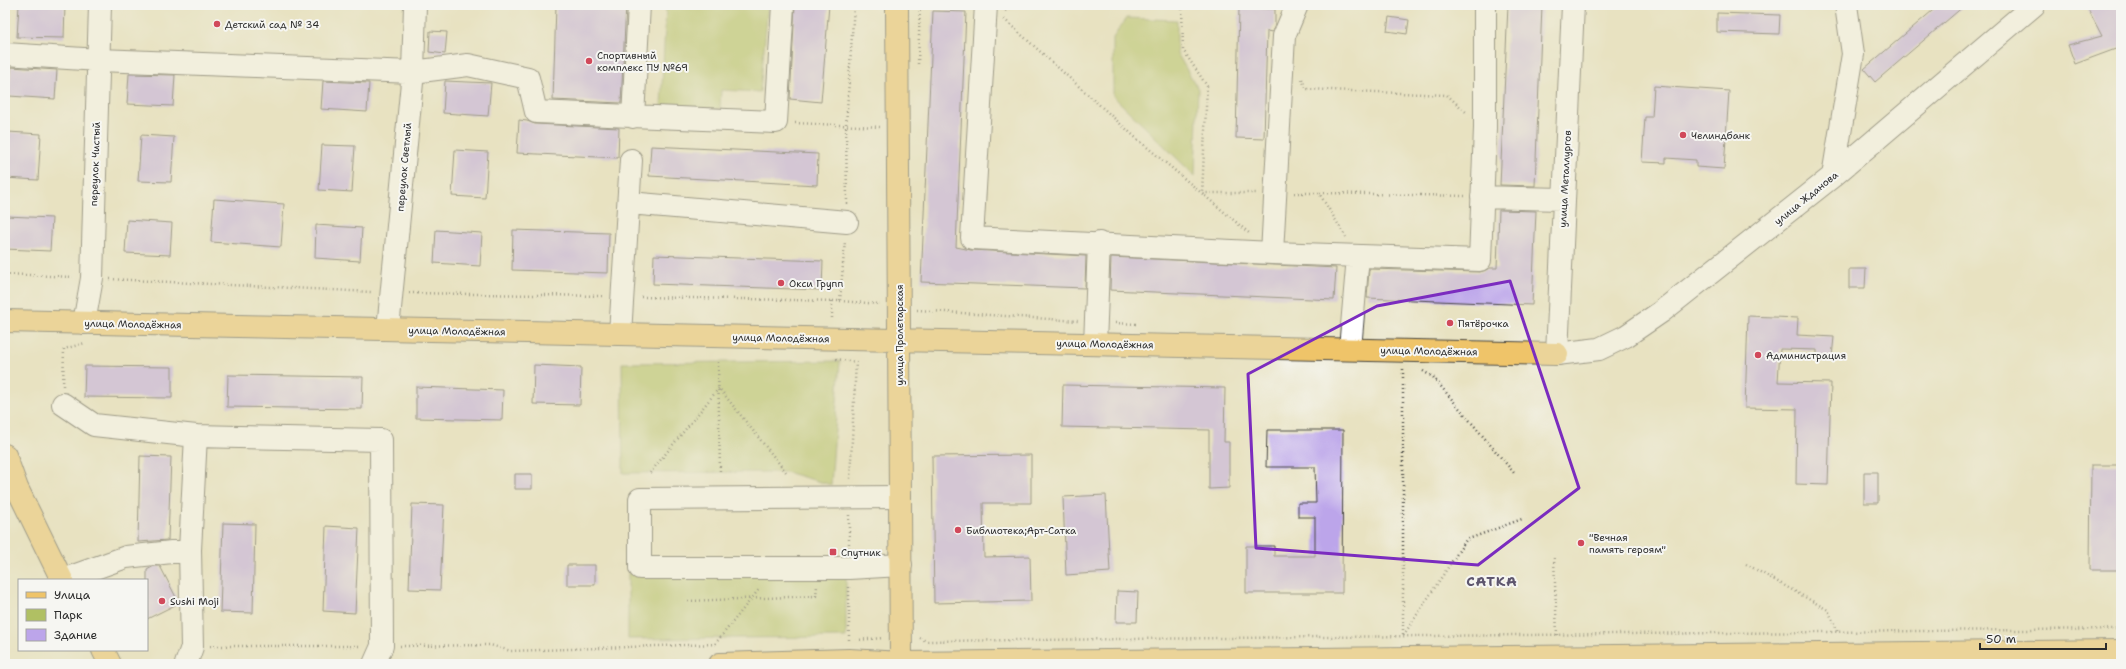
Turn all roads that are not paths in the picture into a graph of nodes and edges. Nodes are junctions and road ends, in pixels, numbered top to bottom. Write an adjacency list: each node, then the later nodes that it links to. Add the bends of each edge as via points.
1 (100, 5): 13 (street, переулок Чистый)
2 (415, 5): 14 (street, переулок Светлый)
3 (639, 5): 15 (street)
4 (783, 5): 15 (street, via 776,122)
5 (897, 5): 29 (main road, улица Пролетарская)
6 (1297, 5): 23 (street, via 1284,36)
7 (1485, 5): 18 (street)
8 (1573, 5): 19 (street, улица Металлургов)
9 (1847, 5): 17 (street, via 1853,54)
10 (2034, 5): 17 (street, улица Жданова)
11 (993, 10): 22 (street, via 972,238)
12 (5, 54): 13 (street)
13 (99, 60): 14 (street); 27 (street, переулок Чистый, via 92,278)
14 (413, 72): 15 (street, via 468,65 528,78 536,112); 26 (street, переулок Светлый)
15 (633, 117)
16 (631, 160): 20 (street)
17 (1833, 176): 32 (street, улица Жданова, via 1718,269 1626,336 1599,349)
18 (1482, 197): 19 (street); 24 (street, via 1480,260)
19 (1564, 199): 32 (street, улица Металлургов)
20 (628, 203): 21 (street); 28 (street)
21 (847, 222)
22 (1099, 243): 23 (street); 30 (street)
23 (1272, 253): 24 (street)
24 (1358, 256): 31 (street)
25 (5, 321): 27 (main road, улица Молодёжная)
26 (388, 329): 27 (main road, улица Молодёжная); 28 (main road, улица Молодёжная)
27 (86, 333)
28 (620, 334): 29 (main road, улица Молодёжная)
29 (899, 340): 30 (main road, улица Молодёжная); 36 (main road, улица Пролетарская)
30 (1095, 344): 31 (main road, улица Молодёжная)
31 (1350, 350): 32 (main road, улица Молодёжная)
32 (1557, 354)
33 (63, 404): 34 (street, via 94,426)
34 (196, 436): 37 (street); 45 (street, via 381,440)
35 (5, 455): 39 (main road)
36 (900, 496): 38 (main road, улица Пролетарская); 38 (street, via 640,499 640,568)
37 (190, 550): 40 (street, via 126,557); 44 (street)
38 (900, 566): 49 (main road, улица Пролетарская)
39 (62, 579)
40 (65, 579)
41 (104, 651): 50 (main road)
42 (720, 651): 49 (main road)
43 (2121, 651): 46 (main road)
44 (189, 655)
45 (378, 655)
46 (1863, 659): 47 (main road)
47 (1558, 660): 48 (main road)
48 (1406, 661): 49 (main road)
49 (901, 663)
50 (110, 664)

